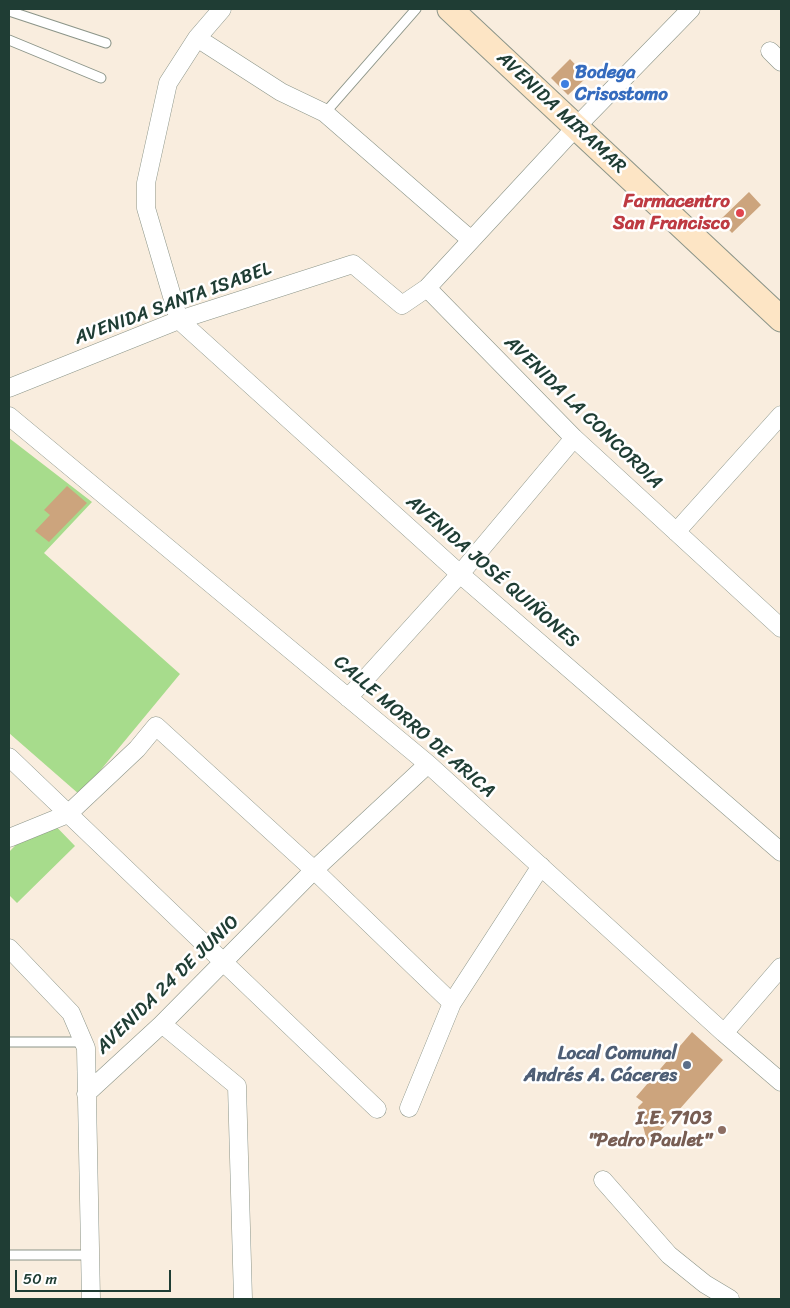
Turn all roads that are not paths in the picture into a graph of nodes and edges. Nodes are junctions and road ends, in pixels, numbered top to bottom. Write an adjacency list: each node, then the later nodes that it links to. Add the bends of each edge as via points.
1 (222, 9): 6 (street)
2 (416, 9): 10 (lane)
3 (450, 9): 11 (street, AVENIDA MIRAMAR)
4 (691, 9): 11 (street)
5 (9, 12): 8 (lane)
6 (197, 38): 10 (street, via 281,92); 15 (street, via 168,83 146,183 146,208)
7 (9, 40): 9 (lane)
8 (106, 44)
9 (100, 78)
10 (325, 113): 12 (street)
11 (576, 127): 12 (street); 14 (street, AVENIDA MIRAMAR)
12 (472, 240): 13 (street)
13 (427, 288): 15 (street, AVENIDA SANTA ISABEL, via 402,305 353,264); 19 (street, AVENIDA LA CONCORDIA)
14 (781, 319)
15 (178, 320): 16 (street, AVENIDA SANTA ISABEL); 21 (street, AVENIDA JOSÉ QUIÑONES)
16 (9, 388)
17 (781, 415): 20 (street)
18 (9, 416): 23 (street, CALLE MORRO DE ARICA)
19 (574, 438): 20 (street, AVENIDA LA CONCORDIA); 21 (street)
20 (676, 532): 22 (street, AVENIDA LA CONCORDIA)
21 (460, 574): 23 (street); 28 (street, AVENIDA JOSÉ QUIÑONES)
22 (781, 628)
23 (348, 698): 25 (street, CALLE MORRO DE ARICA)
24 (9, 757): 26 (street)
25 (428, 764): 29 (street, CALLE MORRO DE ARICA); 30 (street, AVENIDA 24 DE JUNIO)
26 (68, 814): 27 (street); 30 (street, via 137,749 156,726); 32 (street)
27 (9, 838)
28 (781, 852)
29 (540, 866): 34 (street); 36 (street, CALLE MORRO DE ARICA)
30 (314, 870): 32 (street, AVENIDA 24 DE JUNIO); 34 (street)
31 (9, 948): 38 (street, via 72,1013)
32 (223, 962): 35 (street, AVENIDA 24 DE JUNIO); 42 (street)
33 (781, 967): 36 (street)
34 (452, 1003): 41 (street)
35 (162, 1024): 40 (street, AVENIDA 24 DE JUNIO); 47 (street, via 237,1086)
36 (724, 1033): 39 (street, CALLE MORRO DE ARICA)
37 (9, 1042): 38 (lane)
38 (83, 1042): 40 (street, via 86,1048)
39 (781, 1082)
40 (86, 1094): 45 (street)
41 (410, 1108)
42 (377, 1109)
43 (603, 1180): 48 (street, via 669,1255)
44 (9, 1255): 45 (lane)
45 (90, 1255): 46 (street)
46 (91, 1299)
47 (243, 1299)
48 (730, 1299)

